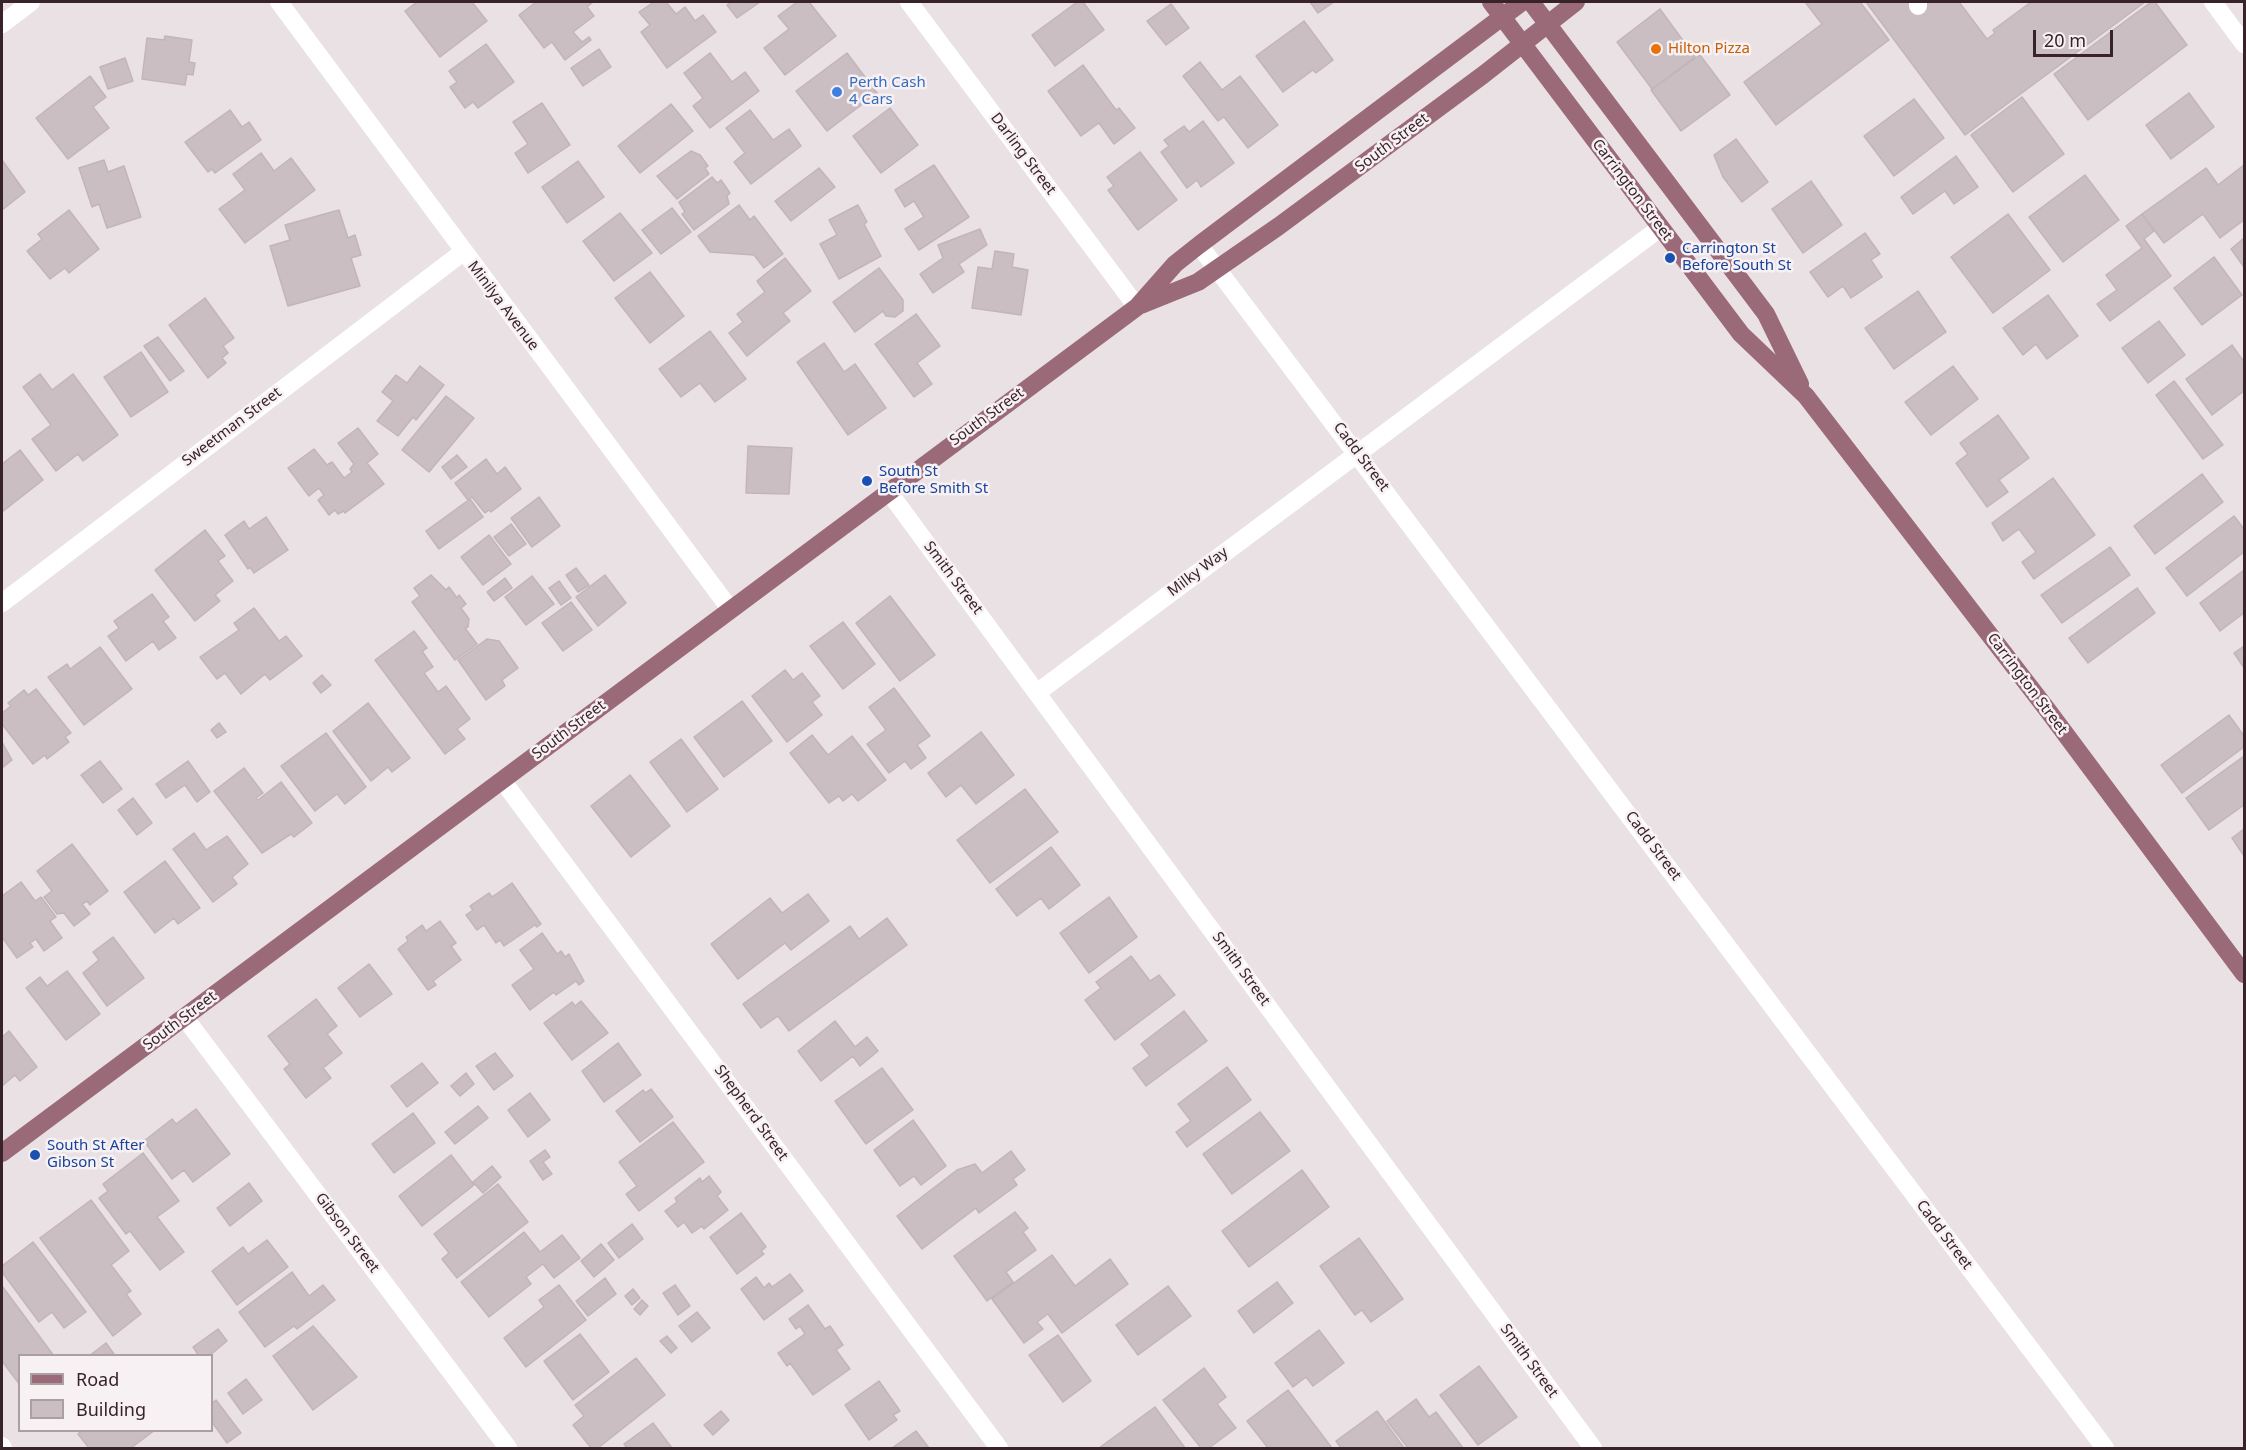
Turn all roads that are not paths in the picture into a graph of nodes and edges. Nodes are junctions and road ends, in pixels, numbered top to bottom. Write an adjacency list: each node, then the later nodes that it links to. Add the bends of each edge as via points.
1 (31, 2): 11 (street)
2 (279, 2): 16 (street, Minilya Avenue)
3 (909, 2): 18 (street, Darling Street)
4 (1491, 2): 9 (main road, Carrington Street)
5 (1522, 2): 9 (main road, South Street)
6 (1531, 2): 10 (main road, Carrington Street)
7 (1576, 2): 10 (main road, South Street)
8 (2213, 2): 13 (street)
9 (1502, 16): 12 (main road, Carrington Street); 15 (main road, South Street)
10 (1549, 23): 12 (main road, South Street); 19 (main road, Carrington Street, via 1766,314)
11 (2, 24)
12 (1523, 43): 14 (main road, Carrington Street); 17 (main road, South Street, via 1377,155)
13 (2244, 44)
14 (1660, 228): 19 (main road, Carrington Street, via 1741,334); 20 (street, Milky Way)
15 (1199, 245): 17 (street, Cadd Street); 18 (main road, South Street, via 1175,264)
16 (463, 252): 22 (street, Sweetman Street); 23 (street, Minilya Avenue)
17 (1218, 268): 18 (main road, South Street, via 1198,282); 20 (street, Cadd Street)
18 (1137, 307): 21 (main road, South Street)
19 (1806, 396): 26 (main road, Carrington Street)
20 (1358, 452): 24 (street, Milky Way); 32 (street, Cadd Street)
21 (888, 491): 23 (main road, South Street); 24 (street, Smith Street)
22 (2, 603)
23 (730, 609): 25 (main road, South Street)
24 (1038, 692): 29 (street, Smith Street)
25 (502, 780): 27 (main road, South Street); 31 (street, Shepherd Street)
26 (2244, 974)
27 (185, 1018): 28 (main road, South Street); 30 (street, Gibson Street)
28 (2, 1153)
29 (1584, 1445)
30 (508, 1449)
31 (999, 1449)
32 (2105, 1449)

